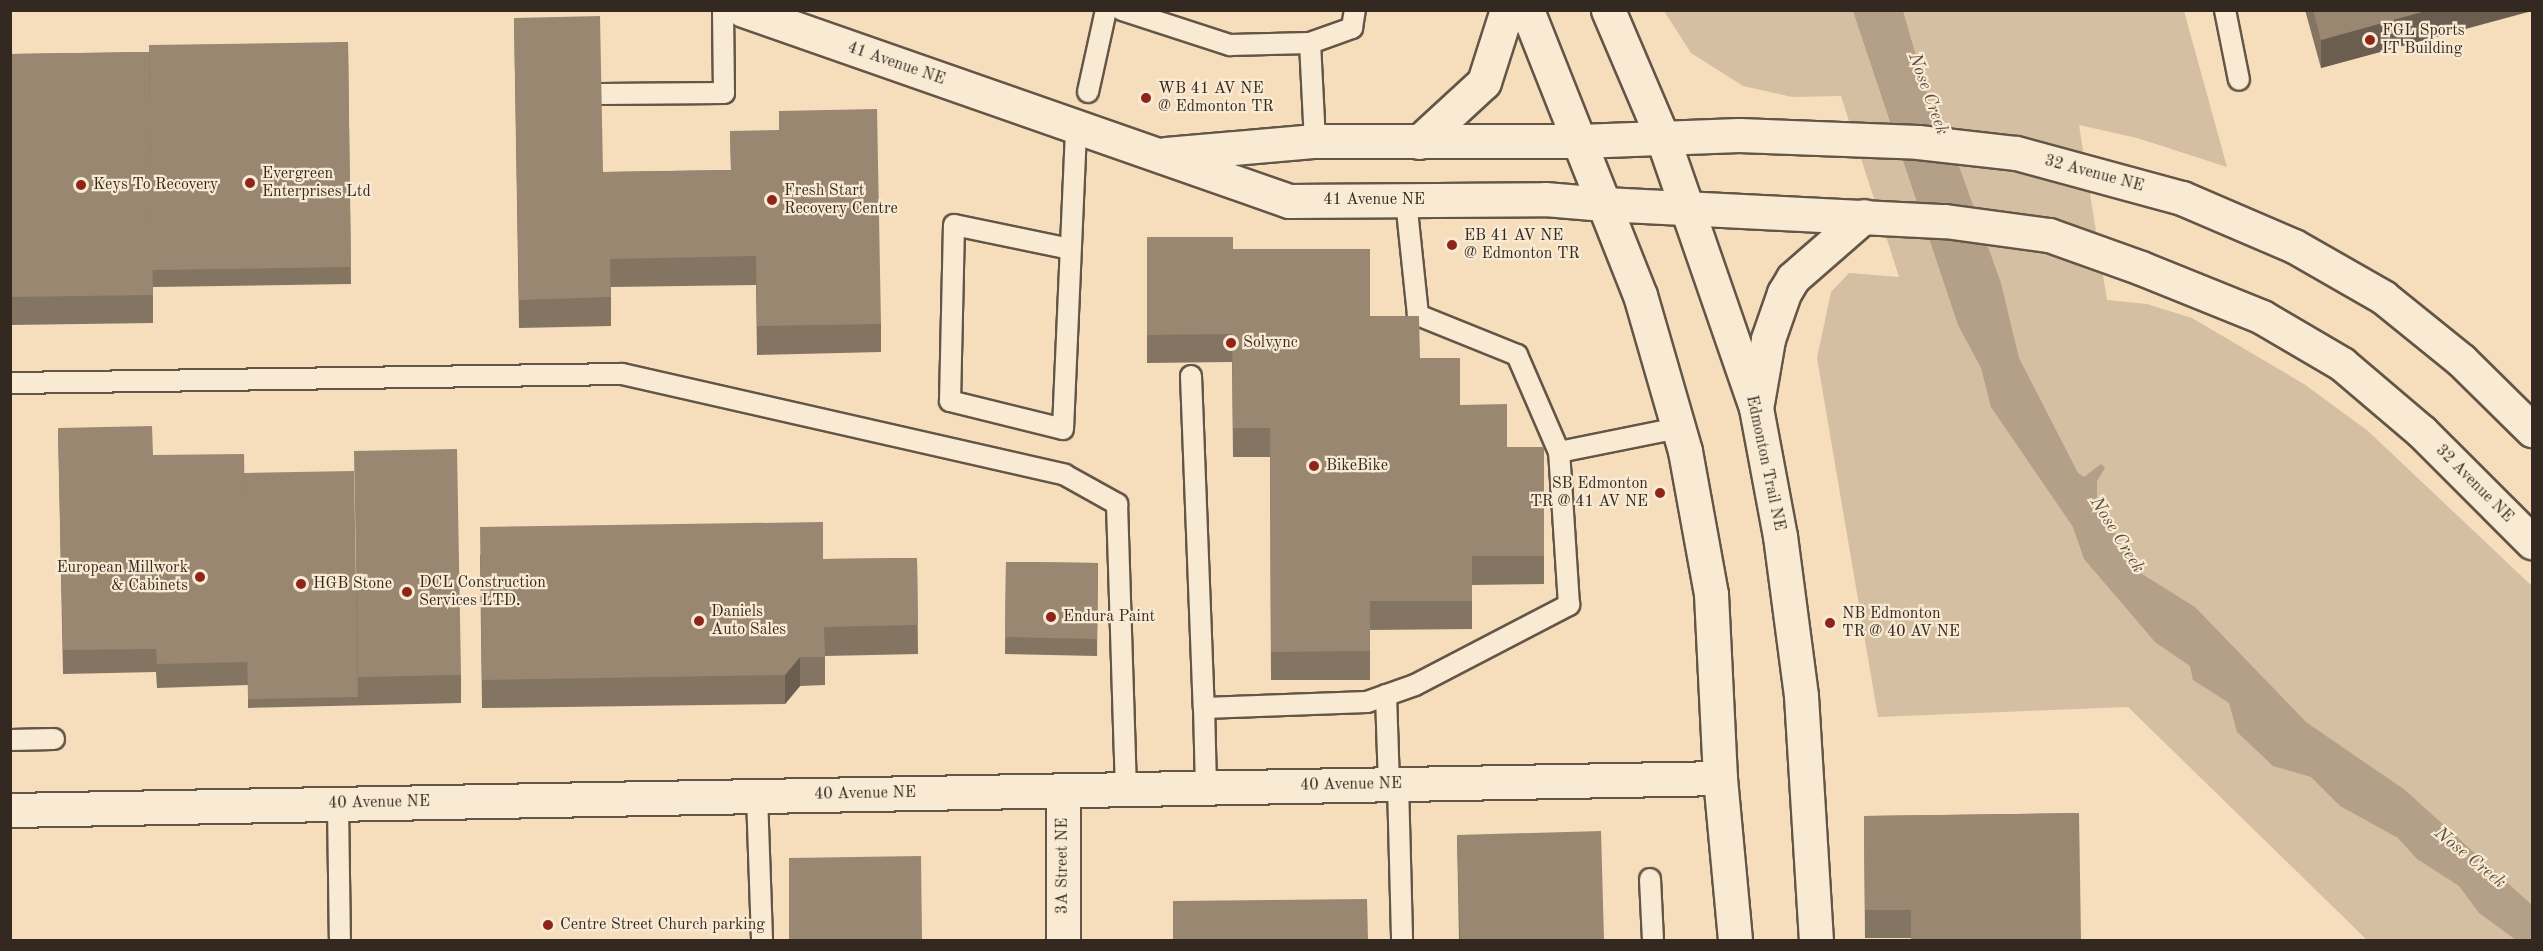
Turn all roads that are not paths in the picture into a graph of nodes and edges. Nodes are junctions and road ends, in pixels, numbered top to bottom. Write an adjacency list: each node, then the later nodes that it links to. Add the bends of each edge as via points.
1 (723, 10): 13 (lane, via 724,93)
2 (743, 10): 14 (main road, 41 Avenue NE)
3 (1106, 10): 12 (lane)
4 (1122, 10): 10 (lane, via 1230,45)
5 (1355, 10): 10 (lane, via 1352,28)
6 (1507, 10): 18 (main road, via 1484,81)
7 (1527, 10): 17 (main road)
8 (1608, 10): 15 (main road, Edmonton Trail NE)
9 (2225, 10): 11 (lane)
10 (1310, 43): 16 (lane)
11 (2239, 80)
12 (1088, 92)
13 (601, 94)
14 (1076, 128): 19 (main road, 41 Avenue NE); 24 (lane)
15 (1663, 139): 17 (main road, 32 Avenue NE); 22 (main road, Edmonton Trail NE); 29 (main road, 32 Avenue NE, via 1739,135 1849,139 2016,153 2182,198 2294,246 2384,297 2461,360)
16 (1315, 141): 18 (main road, 41 Avenue NE); 19 (main road, 41 Avenue NE)
17 (1581, 141): 18 (main road, 41 Avenue NE); 21 (main road)
18 (1419, 142)
19 (1150, 155): 20 (main road, 41 Avenue NE, via 1289,201)
20 (1406, 201): 21 (main road, 41 Avenue NE, via 1545,200); 30 (lane, via 1418,315 1517,355)
21 (1604, 204): 22 (main road, 32 Avenue NE); 28 (main road, via 1640,295)
22 (1688, 208): 23 (main road, 32 Avenue NE); 27 (main road, Edmonton Trail NE)
23 (1864, 216): 27 (main road, via 1793,278 1784,293 1768,339); 31 (main road, 32 Avenue NE, via 1945,221 2049,235 2141,267 2262,317 2342,364 2422,432)
24 (1070, 249): 24 (lane, via 1063,429 951,400 954,225)
25 (1191, 376): 33 (lane)
26 (10, 383): 39 (lane, via 622,374 1065,475 1117,504)
27 (1756, 408): 51 (main road, Edmonton Trail NE, via 1780,536 1801,696)
28 (1678, 428): 30 (lane); 36 (main road, via 1712,594)
29 (2532, 430)
30 (1559, 452): 32 (lane, via 1569,605)
31 (2532, 542)
32 (1386, 695): 33 (lane, via 1367,702); 37 (lane)
33 (1204, 708): 38 (lane)
34 (10, 740): 35 (lane)
35 (54, 740)
36 (1720, 778): 37 (main road, 40 Avenue NE); 50 (main road)
37 (1394, 784): 38 (main road, 40 Avenue NE); 48 (lane)
38 (1206, 788): 39 (main road, 40 Avenue NE)
39 (1126, 790): 40 (main road, 40 Avenue NE)
40 (1063, 791): 41 (main road, 40 Avenue NE); 47 (main road, 3A Street NE)
41 (757, 796): 42 (main road, 40 Avenue NE); 46 (lane)
42 (338, 804): 43 (main road, 40 Avenue NE); 45 (lane)
43 (10, 810)
44 (1650, 879): 49 (lane)
45 (340, 940)
46 (762, 940)
47 (1063, 940)
48 (1402, 940)
49 (1653, 940)
50 (1735, 940)
51 (1816, 940)

